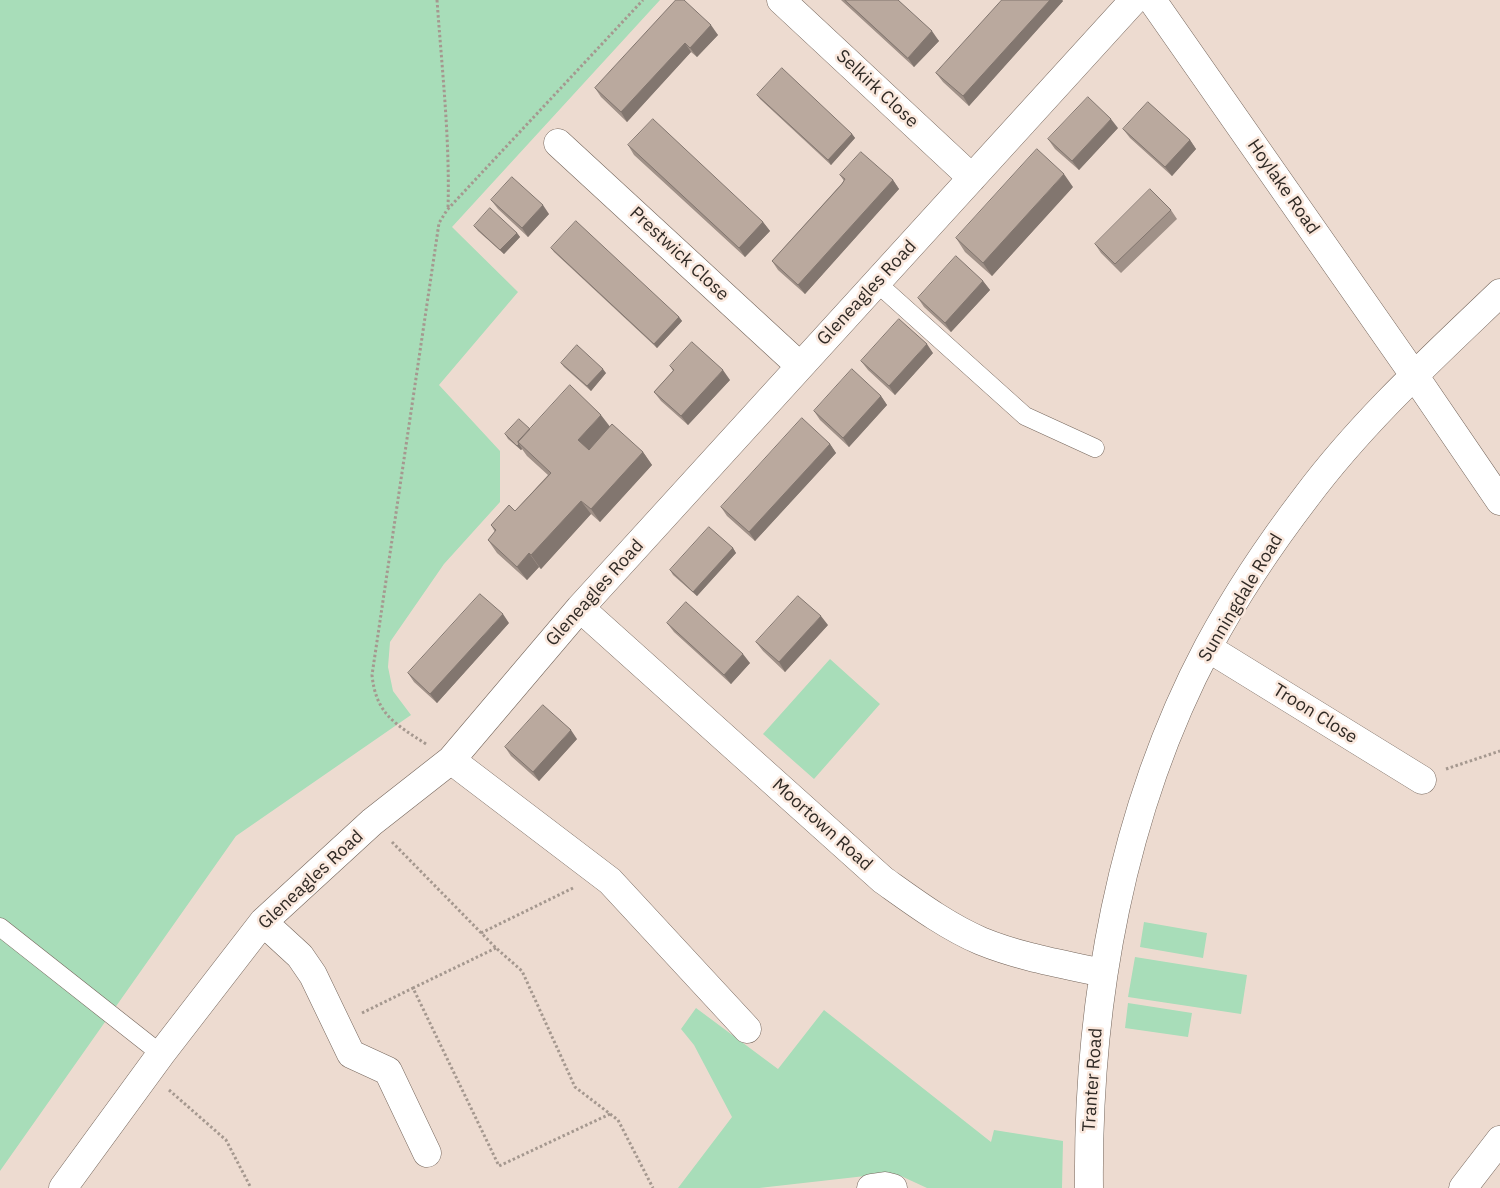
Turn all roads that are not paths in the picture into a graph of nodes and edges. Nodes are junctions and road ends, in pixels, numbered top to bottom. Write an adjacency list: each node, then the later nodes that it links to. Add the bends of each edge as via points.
1 (781, 0): 5 (street, Selkirk Close)
2 (1134, 0): 5 (street, Gleneagles Road)
3 (1152, 0): 9 (street, Hoylake Road)
4 (558, 142): 8 (street, Prestwick Close)
5 (972, 178): 6 (street, Gleneagles Road)
6 (877, 283): 8 (street, Gleneagles Road); 10 (lane, via 1025,416)
7 (1500, 293): 9 (street, Sunningdale Road)
8 (800, 366): 12 (street, Gleneagles Road)
9 (1414, 375): 11 (street, Hoylake Road); 13 (street, Sunningdale Road, via 1306,496 1247,582)
10 (1095, 448)
11 (1500, 501)
12 (580, 608): 14 (street, Gleneagles Road); 18 (street, Moortown Road, via 883,880 929,912 980,941 1027,956)
13 (1208, 648): 15 (street, Troon Close); 18 (street, Sunningdale Road, via 1175,719 1145,799 1123,878)
14 (451, 760): 16 (street, Gleneagles Road, via 372,822); 19 (street, via 601,874)
15 (1422, 780)
16 (263, 922): 20 (street, Gleneagles Road); 22 (street, via 300,956 313,975 351,1054 388,1071)
17 (0, 927): 20 (lane)
18 (1103, 973): 26 (street, Tranter Road, via 1092,1072)
19 (747, 1029)
20 (154, 1063): 23 (street, Gleneagles Road)
21 (1500, 1140): 27 (street)
22 (427, 1153)
23 (62, 1188)
24 (871, 1188): 25 (street)
25 (893, 1188)
26 (1089, 1188)
27 (1463, 1188)

